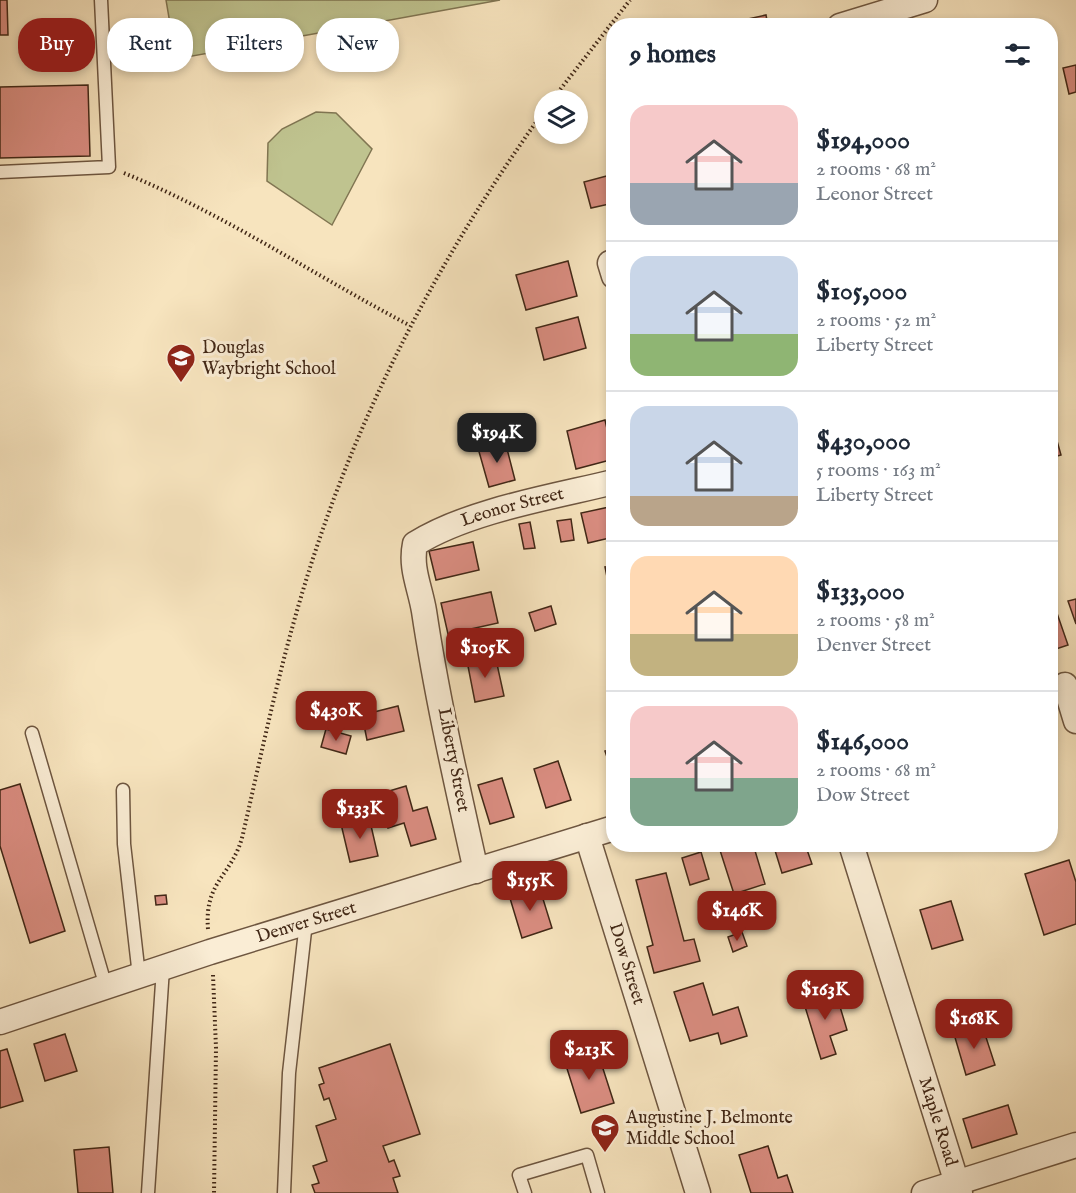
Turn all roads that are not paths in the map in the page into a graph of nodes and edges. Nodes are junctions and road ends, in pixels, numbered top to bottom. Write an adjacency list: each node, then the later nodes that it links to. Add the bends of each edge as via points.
1 (101, 0): 4 (lane, via 109,167)
2 (925, 0): 3 (street)
3 (866, 18)
4 (0, 172)
5 (606, 484): 6 (street, Leonor Street, via 458,523)
6 (415, 544): 14 (street, Liberty Street, via 412,560 424,609 428,649)
7 (1064, 685): 8 (street)
8 (1076, 722)
9 (32, 733): 18 (lane)
10 (123, 790): 17 (lane, via 124,844)
11 (606, 830): 12 (street, Denver Street)
12 (587, 836): 14 (street, Denver Street); 26 (street, Dow Street)
13 (853, 852): 21 (street, Maple Road)
14 (476, 871): 15 (street, Denver Street)
15 (306, 922): 16 (street, Denver Street); 23 (lane, via 289,1072)
16 (163, 969): 17 (street, Denver Street); 22 (lane)
17 (139, 976): 18 (street, Denver Street)
18 (106, 987): 19 (street, Denver Street)
19 (0, 1022)
20 (1076, 1145): 21 (street)
21 (958, 1188): 27 (street)
22 (148, 1193)
23 (284, 1193)
24 (525, 1193): 25 (lane, via 519,1175 587,1155)
25 (598, 1193)
26 (698, 1193)
27 (924, 1193)

